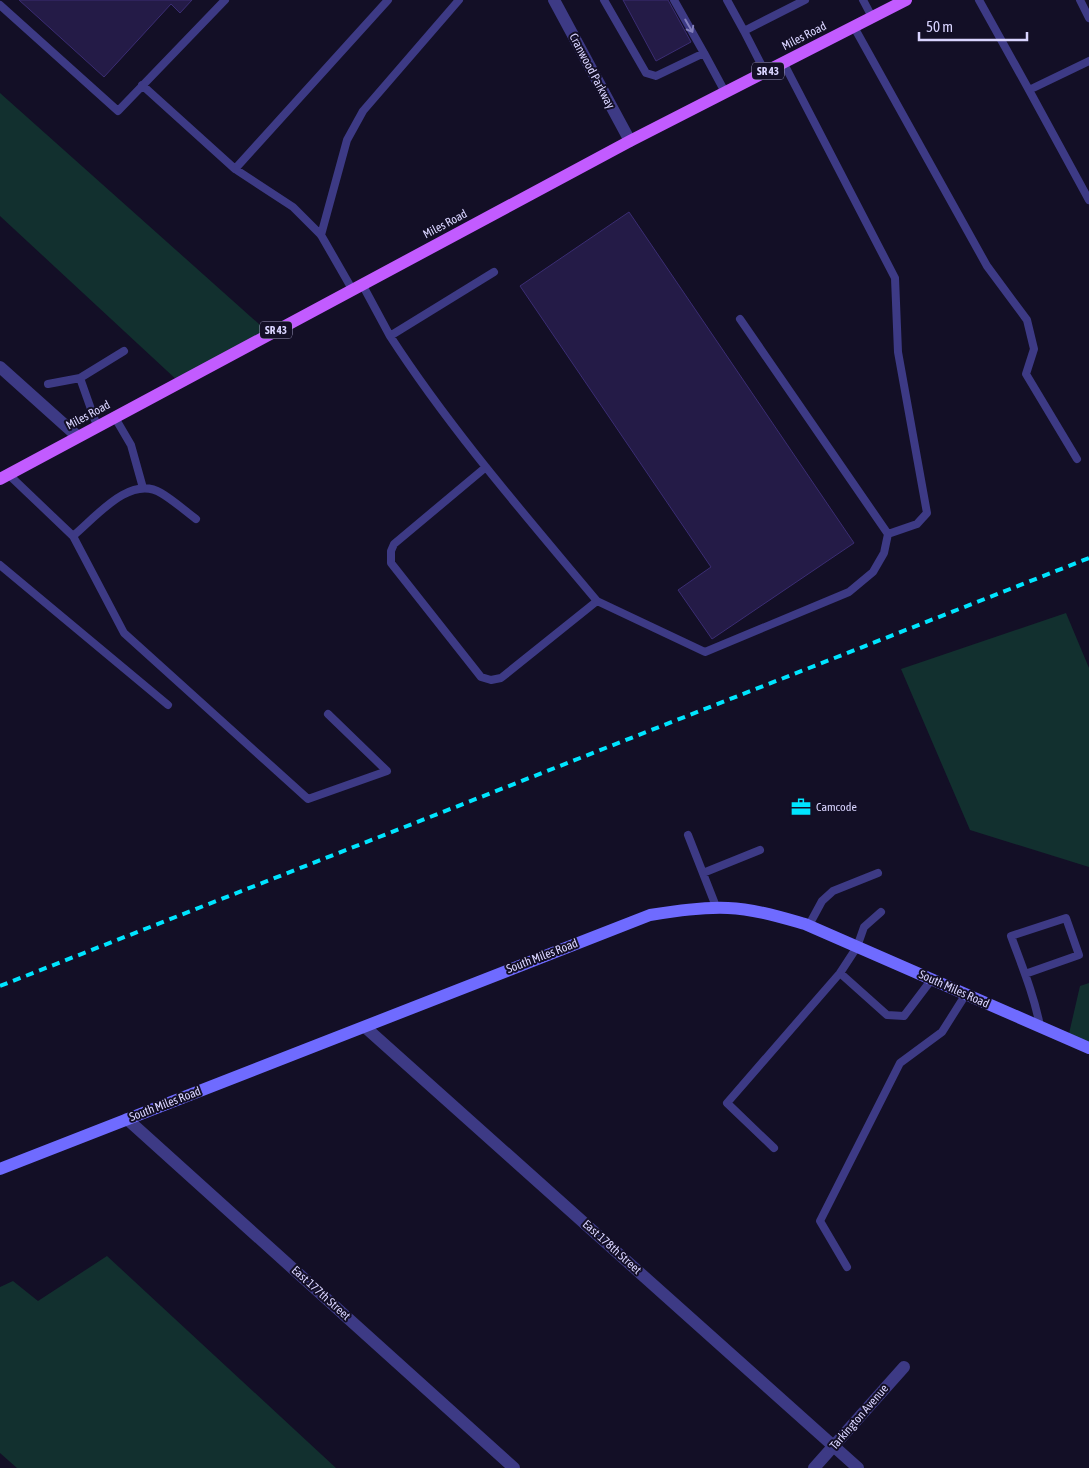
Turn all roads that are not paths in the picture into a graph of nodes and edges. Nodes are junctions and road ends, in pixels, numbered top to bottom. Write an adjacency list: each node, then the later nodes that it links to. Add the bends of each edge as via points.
1 (225, 0): 22 (lane)
2 (388, 0): 26 (lane)
3 (459, 0): 28 (lane, via 363,111 347,140)
4 (604, 0): 18 (lane, via 641,67 651,76)
5 (674, 0): 18 (lane, one-way to 18)
6 (727, 0): 17 (lane)
7 (805, 0): 17 (lane)
8 (863, 0): 14 (lane)
9 (906, 0): 14 (main road, Miles Road / SR 43)
10 (979, 0): 23 (lane)
11 (1080, 0): 15 (lane)
12 (556, 1): 25 (street, Cranwood Parkway)
13 (0, 5): 22 (lane, via 118,111)
14 (872, 17): 16 (main road, Miles Road / SR 43)
15 (1089, 18)
16 (854, 27): 20 (main road, Miles Road / SR 43); 40 (lane, via 988,266 1027,320 1034,350 1026,374)
17 (744, 32): 21 (lane)
18 (704, 53): 24 (lane)
19 (1089, 61): 23 (lane)
20 (783, 62): 21 (main road, Miles Road / SR 43); 45 (lane, via 895,278 898,352 927,513 917,524)
21 (765, 72): 24 (main road, Miles Road / SR 43)
22 (142, 85): 26 (lane)
23 (1030, 90): 27 (lane)
24 (725, 92): 25 (main road, Miles Road / SR 43)
25 (630, 141): 30 (main road, Miles Road / SR 43)
26 (235, 169): 28 (lane, via 293,207)
27 (1089, 200)
28 (321, 236): 30 (lane)
29 (494, 272): 32 (lane)
30 (357, 286): 32 (lane); 37 (main road, Miles Road / SR 43)
31 (740, 319): 45 (lane)
32 (390, 336): 41 (lane)
33 (124, 351): 35 (lane)
34 (0, 367): 39 (street)
35 (80, 378): 36 (lane); 38 (lane)
36 (48, 384)
37 (114, 416): 38 (main road, Miles Road / SR 43); 43 (lane, via 131,445)
38 (97, 426): 39 (main road, Miles Road / SR 43)
39 (77, 436): 42 (main road, Miles Road / SR 43)
40 (1077, 458)
41 (486, 467): 48 (lane); 48 (lane, via 394,544 390,557 391,563 480,677 500,678)
42 (4, 477): 46 (lane)
43 (143, 488): 44 (lane, via 160,492); 46 (lane, via 125,492)
44 (196, 519)
45 (888, 534): 48 (lane, via 884,553 874,572 849,592 705,652)
46 (73, 536): 50 (lane, via 124,633 308,799 388,771)
47 (0, 565): 49 (lane)
48 (597, 601)
49 (168, 705)
50 (328, 714)
51 (688, 835): 53 (lane)
52 (760, 850): 53 (lane)
53 (703, 873): 55 (lane)
54 (878, 873): 57 (lane, via 833,891 822,901)
55 (717, 908): 57 (street, South Miles Road, via 771,914); 64 (street, South Miles Road, via 650,915)
56 (881, 912): 58 (lane, via 864,927)
57 (809, 925): 58 (street, South Miles Road)
58 (857, 946): 59 (lane); 61 (street, South Miles Road)
59 (840, 973): 61 (lane, via 887,1015 895,1016 904,1016); 67 (lane, via 728,1103)
60 (1025, 974): 60 (lane, via 1011,936 1066,918 1079,955); 63 (lane)
61 (932, 979): 62 (street, South Miles Road)
62 (966, 994): 63 (street, South Miles Road); 69 (lane, via 942,1032 900,1062 820,1221)
63 (1040, 1026): 65 (street, South Miles Road)
64 (365, 1027): 66 (street, South Miles Road); 71 (street, East 178th Street)
65 (1089, 1048)
66 (127, 1119): 68 (street, South Miles Road); 72 (street, East 177th Street)
67 (774, 1148)
68 (0, 1169)
69 (847, 1267)
70 (904, 1367): 71 (street, Tarkington Avenue)
71 (834, 1446): 73 (street, Tarkington Avenue); 74 (street, East 178th Street)
72 (514, 1468)
73 (814, 1468)
74 (858, 1468)

